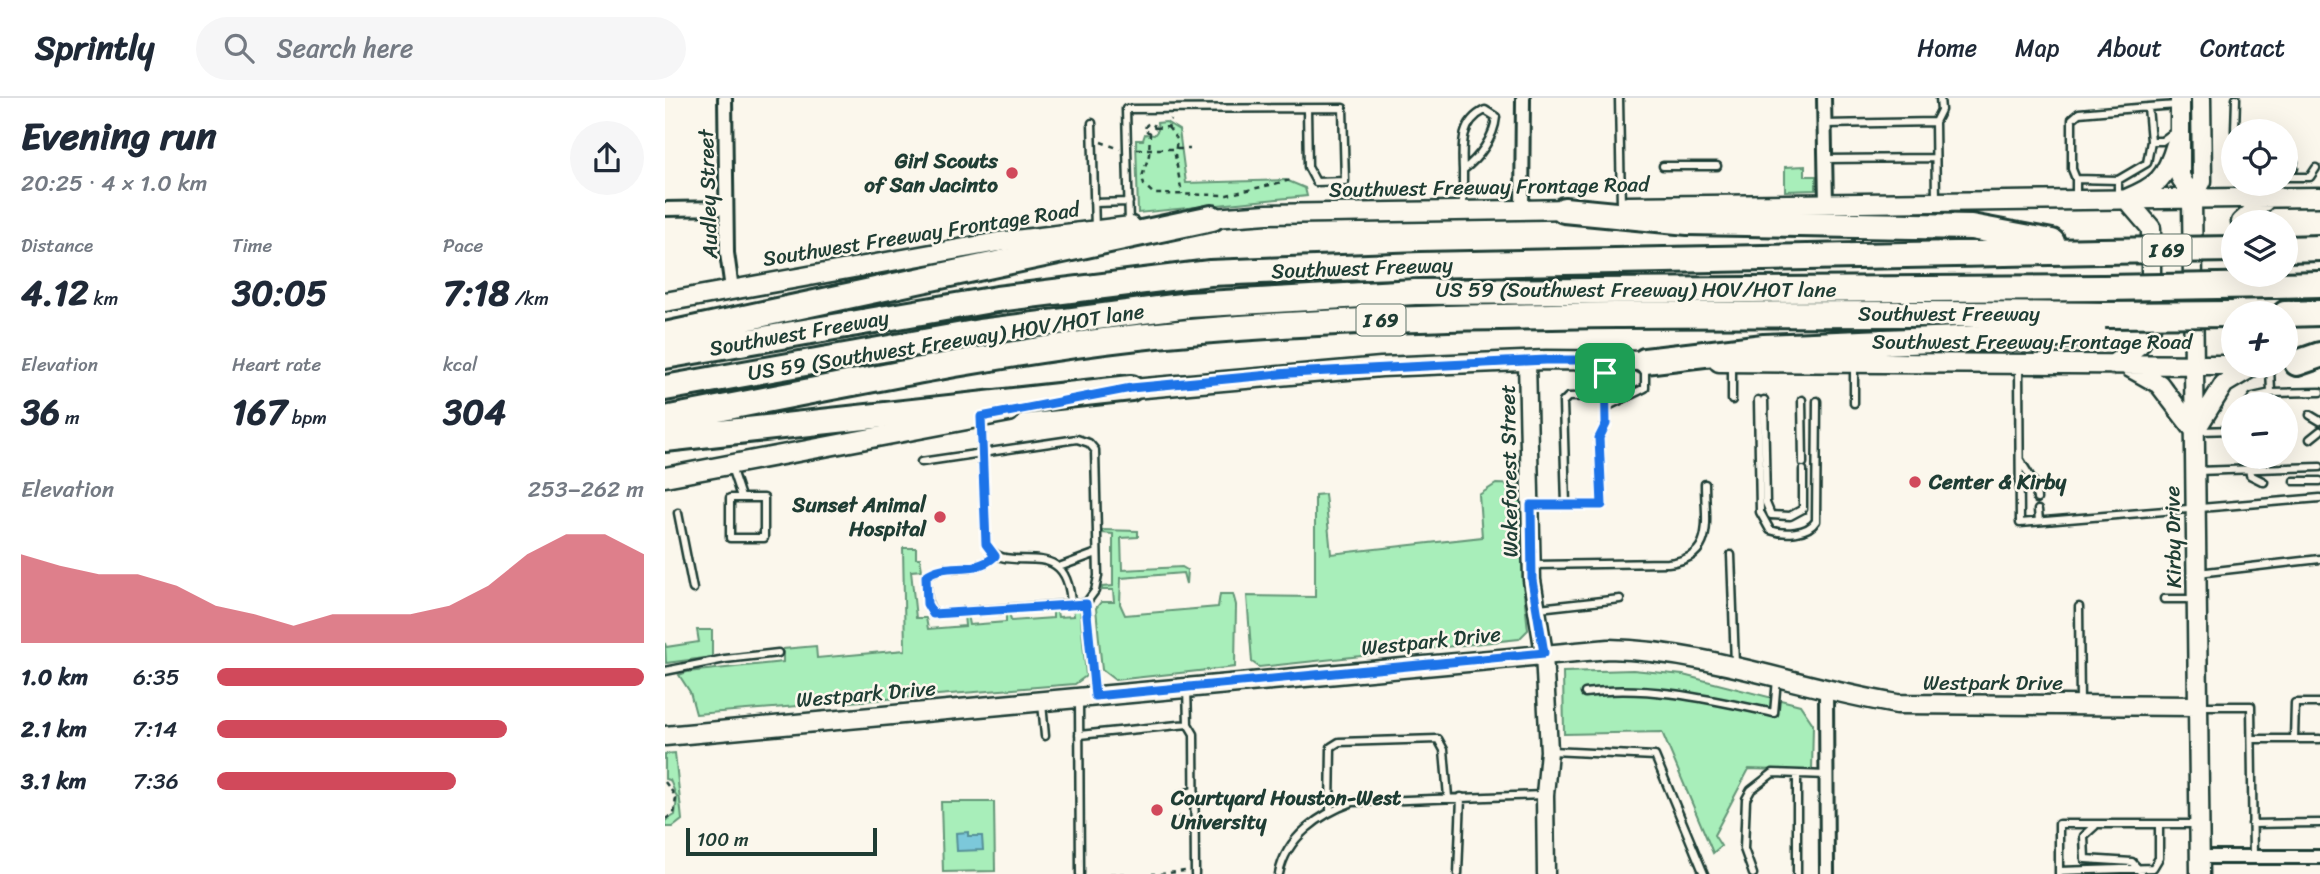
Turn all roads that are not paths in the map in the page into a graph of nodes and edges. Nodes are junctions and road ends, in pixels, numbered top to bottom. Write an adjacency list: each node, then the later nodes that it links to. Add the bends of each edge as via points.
1 (725, 98): 36 (street, Audley Street)
2 (1523, 98): 38 (street)
3 (1619, 98): 35 (lane)
4 (1824, 98): 14 (street)
5 (1940, 98): 12 (lane)
6 (2201, 98): 29 (main road, Kirby Drive, via 2202,181)
7 (2236, 98): 11 (lane)
8 (2180, 101): 9 (lane); 15 (main road, Kirby Drive)
9 (2148, 107): 16 (lane); 24 (lane, via 2079,113 2072,119)
10 (1307, 109): 10 (lane, via 1308,167 1317,182 1345,181 1343,108); 31 (lane, via 1126,109)
11 (2235, 119)
12 (1935, 122): 14 (lane); 17 (lane)
13 (1092, 124): 33 (lane)
14 (1824, 124): 18 (street)
15 (2181, 128): 16 (lane, via 2162,141); 28 (main road, via 2162,178 2153,188); 29 (main road, Kirby Drive, via 2180,176)
16 (2151, 141): 25 (lane, via 2147,163)
17 (1935, 158): 18 (lane); 32 (lane)
18 (1824, 159): 34 (street)
19 (1663, 166): 20 (lane)
20 (1717, 166)
21 (2314, 167): 23 (lane, via 2310,177)
22 (1463, 170): 22 (lane, via 1477,159 1495,127 1496,117 1485,110 1474,116 1462,136); 41 (lane)
23 (2298, 177)
24 (2076, 179): 25 (lane); 30 (lane)
25 (2118, 180): 28 (lane)
26 (2320, 197): 27 (main road, Southwest Freeway Frontage Road)
27 (2268, 198): 29 (main road, Southwest Freeway Frontage Road); 40 (main road)
28 (2122, 199): 29 (main road, Southwest Freeway Frontage Road); 30 (main road, Southwest Freeway Frontage Road); 65 (main road, via 2151,228 2151,328)
29 (2192, 199): 66 (main road, Kirby Drive)
30 (2076, 200): 32 (main road, Southwest Freeway Frontage Road)
31 (1129, 202): 33 (lane); 43 (lane)
32 (1936, 202): 34 (main road, Southwest Freeway Frontage Road)
33 (1094, 203): 44 (lane)
34 (1826, 204): 35 (main road, Southwest Freeway Frontage Road)
35 (1621, 206): 39 (main road, Southwest Freeway Frontage Road)
36 (726, 208): 37 (street); 50 (street, Audley Street)
37 (665, 209)
38 (1522, 210): 39 (main road, Southwest Freeway Frontage Road); 41 (main road, Southwest Freeway Frontage Road)
39 (1564, 210): 48 (highway, via 1688,222 1972,227)
40 (2254, 210)
41 (1463, 211): 42 (main road, Southwest Freeway Frontage Road)
42 (1212, 218): 43 (main road, Southwest Freeway Frontage Road); 56 (highway)
43 (1129, 226): 44 (main road, Southwest Freeway Frontage Road)
44 (1095, 229): 50 (main road, Southwest Freeway Frontage Road, via 933,252)
45 (2320, 248): 47 (highway)
46 (2221, 249): 48 (highway, Southwest Freeway / I 69, bridge)
47 (2298, 249)
48 (2101, 251): 57 (highway, Southwest Freeway / I 69, via 1210,273 997,299)
49 (2320, 284): 68 (highway, US 59 (Southwest Freeway) HOV/HOT lane, bridge, via 1415,292 1201,304 980,332)
50 (732, 289): 51 (main road, Southwest Freeway Frontage Road)
51 (665, 302)
52 (2320, 313): 54 (highway)
53 (2221, 314): 55 (highway, Southwest Freeway / I 69, bridge, via 2175,314)
54 (2298, 314)
55 (2105, 324): 60 (highway, via 1764,347); 80 (highway, Southwest Freeway / I 69, via 1876,313 1307,322 1137,337 994,357)
56 (665, 335)
57 (665, 356)
58 (1605, 360): 59 (main road, Southwest Freeway Frontage Road); 60 (main road, Southwest Freeway Frontage Road); 72 (lane)
59 (1527, 361): 69 (main road, Southwest Freeway Frontage Road, via 1290,373); 103 (street, Wakeforest Street)
60 (1645, 361): 61 (main road, Southwest Freeway Frontage Road); 77 (lane, via 1645,388)
61 (1733, 362): 62 (main road, Southwest Freeway Frontage Road); 73 (lane)
62 (1854, 363): 63 (main road, Southwest Freeway Frontage Road); 76 (lane)
63 (2019, 365): 65 (main road, Southwest Freeway Frontage Road); 88 (lane)
64 (2221, 365): 66 (main road, Southwest Freeway Frontage Road)
65 (2119, 366): 66 (main road, Southwest Freeway Frontage Road); 83 (main road, via 2159,384)
66 (2194, 366): 83 (main road, Kirby Drive)
67 (2234, 378): 83 (main road, via 2224,384)
68 (665, 388)
69 (1131, 388): 79 (main road, Southwest Freeway Frontage Road); 85 (highway)
70 (2298, 392): 71 (lane)
71 (2320, 392)
72 (1606, 396): 77 (lane); 104 (lane, via 1568,397 1563,402)
73 (1732, 400)
74 (1802, 400): 75 (lane, via 1803,509 1790,516 1771,515 1766,503 1761,400 1760,512 1770,530 1804,531 1816,521)
75 (1817, 401)
76 (1854, 403)
77 (1606, 407): 104 (lane, via 1606,424 1599,438 1602,505)
78 (2310, 415): 81 (lane)
79 (981, 417): 87 (lane); 90 (main road, Southwest Freeway Frontage Road)
80 (665, 419)
81 (2320, 421)
82 (2221, 430): 83 (lane)
83 (2195, 431): 94 (main road, Kirby Drive)
84 (2320, 431): 86 (lane)
85 (665, 439)
86 (2310, 439)
87 (983, 453): 89 (lane); 109 (lane, via 1077,439 1089,443 1095,450); 111 (lane, via 986,544)
88 (2019, 458): 102 (lane, via 2036,486); 108 (lane, via 2020,523)
89 (921, 462)
90 (730, 465): 95 (main road, Southwest Freeway Frontage Road); 100 (lane)
91 (2320, 467): 92 (lane)
92 (2298, 468)
93 (2248, 469): 94 (lane); 98 (lane, via 2253,479)
94 (2195, 471): 105 (main road, Kirby Drive)
95 (665, 477)
96 (2294, 481): 97 (lane)
97 (2320, 481)
98 (2264, 482)
99 (1705, 485): 113 (lane, via 1705,539 1687,559)
100 (741, 497): 100 (lane, via 730,498 730,538 764,538 764,498)
101 (2320, 498): 105 (lane)
102 (2037, 499)
103 (1531, 505): 104 (lane); 113 (street, Wakeforest Street)
104 (1566, 505)
105 (2196, 508): 108 (lane); 115 (main road, Kirby Drive)
106 (2038, 510): 108 (lane)
107 (678, 513): 116 (lane)
108 (2039, 521)
109 (1097, 552): 114 (lane); 120 (lane, via 1095,591)
110 (1731, 555): 126 (lane)
111 (995, 556): 114 (lane, via 1036,559); 121 (lane, via 984,566 934,570 926,576 927,604 933,614)
112 (2320, 559): 115 (lane)
113 (1532, 565): 123 (street, Wakeforest Street)
114 (1059, 567): 121 (lane, via 1070,581)
115 (2196, 573): 119 (main road, Kirby Drive)
116 (693, 589)
117 (1620, 599): 123 (lane)
118 (2164, 599): 119 (lane)
119 (2197, 599): 136 (main road, Kirby Drive)
120 (1086, 604): 121 (lane); 132 (lane)
121 (1071, 605)
122 (2079, 607): 135 (lane)
123 (1537, 608): 125 (street, Wakeforest Street)
124 (778, 653): 127 (lane)
125 (1544, 653): 126 (main road, Westpark Drive, via 1646,650); 129 (main road, Westpark Drive); 144 (street, Wakeforest Street)
126 (1735, 666): 128 (main road, Westpark Drive)
127 (665, 671)
128 (1777, 677): 130 (main road, Westpark Drive); 131 (lane, via 1774,713 1680,695)
129 (1187, 687): 132 (main road, Westpark Drive); 137 (lane)
130 (1826, 690): 135 (main road, Westpark Drive, via 1914,705); 146 (street)
131 (1585, 693)
132 (1087, 697): 133 (main road, Westpark Drive); 138 (lane)
133 (1042, 701): 139 (main road, Westpark Drive); 140 (lane)
134 (2320, 703): 142 (lane, via 2295,703)
135 (2080, 706): 136 (main road, Westpark Drive)
136 (2198, 706): 141 (lane, via 2251,706); 157 (main road, Kirby Drive)
137 (1188, 724): 138 (lane); 147 (lane, via 1194,734)
138 (1079, 735): 166 (lane)
139 (665, 736)
140 (1045, 736)
141 (2252, 739): 142 (lane); 158 (lane)
142 (2294, 739): 143 (lane)
143 (2320, 739)
144 (1549, 751): 148 (street, Wakeforest Street); 170 (lane, via 1655,756)
145 (1797, 774): 146 (lane); 171 (lane, via 1773,774 1746,799 1744,849); 172 (lane)
146 (1827, 775): 173 (street)
147 (1194, 791): 151 (lane); 159 (lane)
148 (1545, 795): 150 (lane); 169 (street, Wakeforest Street)
149 (1448, 797): 150 (lane); 152 (lane, via 1353,802); 152 (lane, via 1444,750 1438,739 1339,742 1331,747)
150 (1461, 797): 168 (lane)
151 (1178, 799)
152 (1330, 810): 167 (lane, via 1290,843)
153 (1181, 821): 159 (lane)
154 (2320, 823): 158 (lane)
155 (2101, 824): 156 (lane); 163 (lane, via 2059,824); 164 (lane, via 2085,832 2085,859 2132,862)
156 (2159, 824): 157 (lane); 164 (lane, via 2158,864)
157 (2199, 824): 162 (main road, Kirby Drive)
158 (2252, 824): 160 (lane)
159 (1194, 828): 165 (lane)
160 (2253, 857): 161 (street); 162 (street)
161 (2320, 857)
162 (2200, 866)
163 (2059, 872): 164 (lane)
164 (2141, 872)
165 (1195, 873)
166 (1080, 874)
167 (1279, 874)
168 (1458, 874)
169 (1546, 874)
170 (1704, 874)
171 (1753, 874)
172 (1797, 874)
173 (1827, 874)

